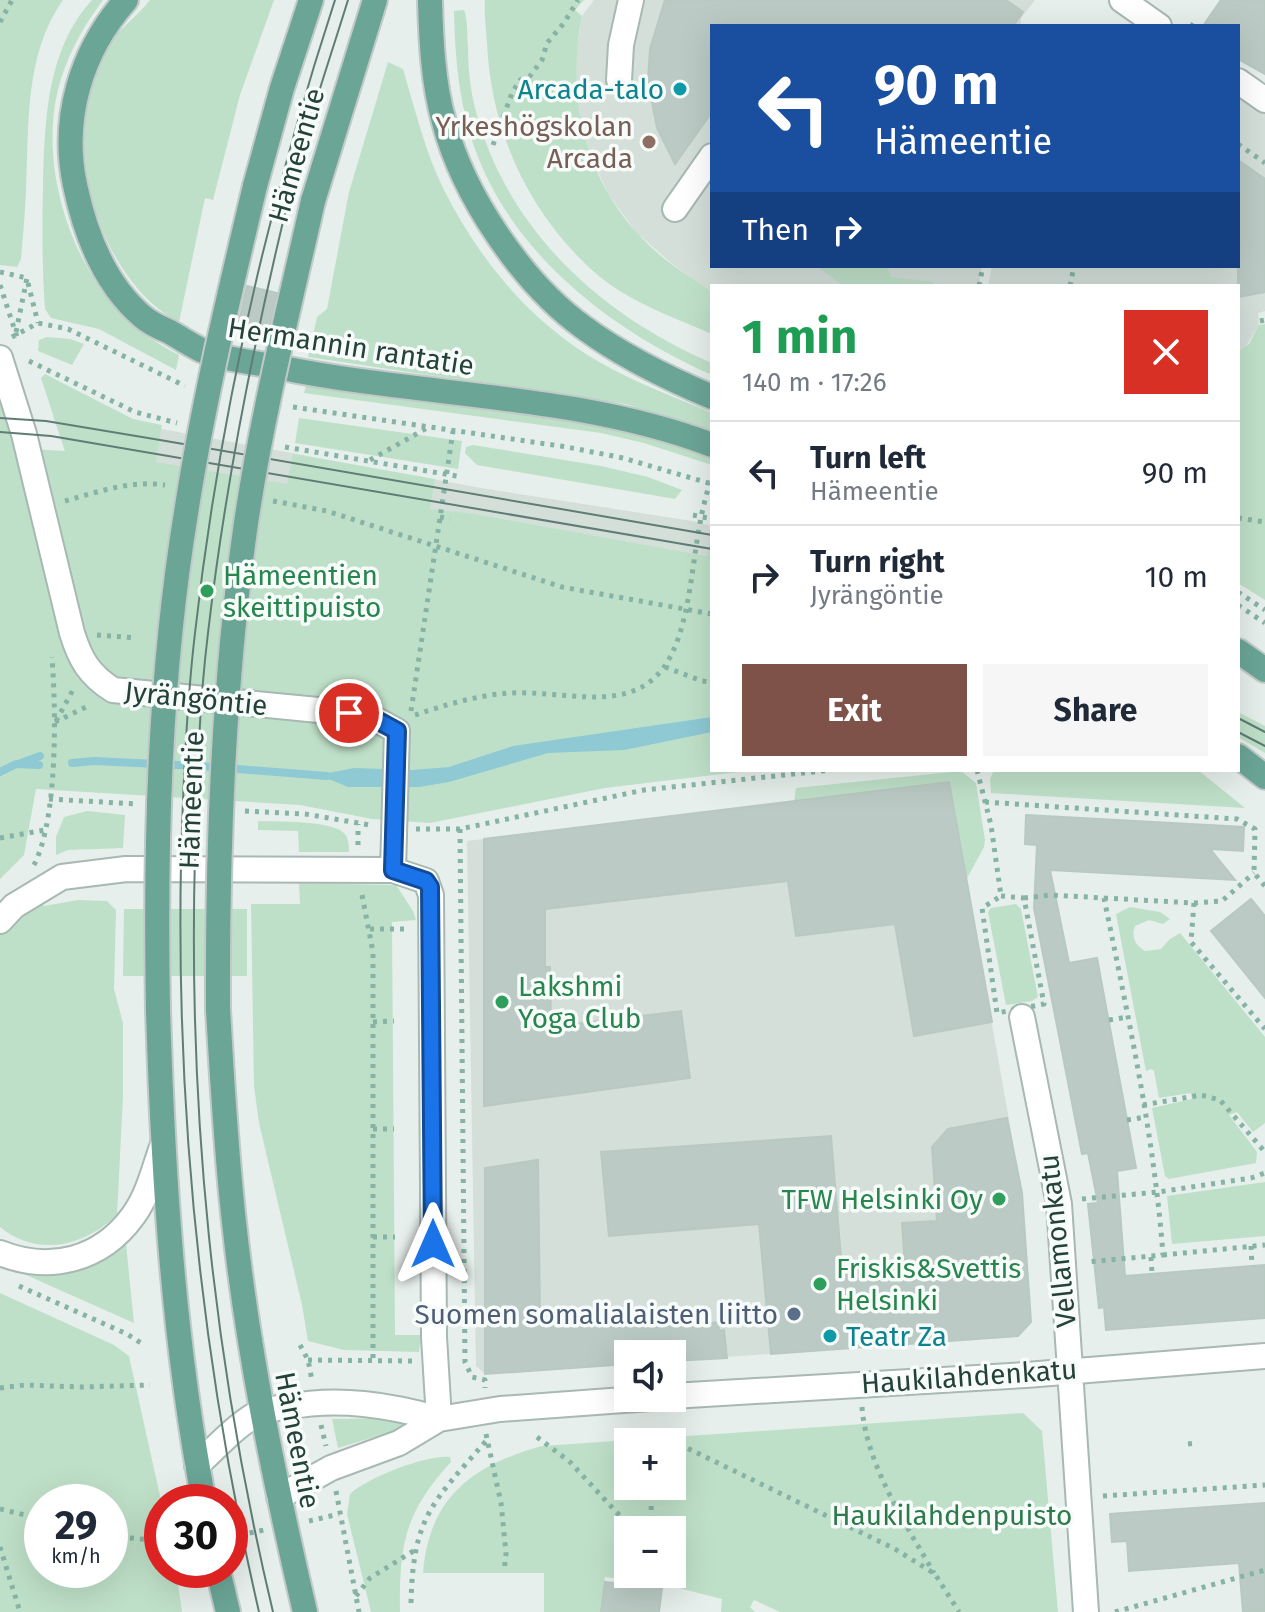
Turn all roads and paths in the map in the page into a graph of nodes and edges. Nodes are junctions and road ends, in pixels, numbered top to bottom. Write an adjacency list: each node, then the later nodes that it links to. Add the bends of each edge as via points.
1 (12, 0): 9 (path)
2 (126, 0): 32 (main road, Hermannin rantatie, via 80,76 70,138 73,174 93,245 121,293 144,318 204,351 332,378 588,412 649,424)
3 (311, 0): 99 (main road, Hämeentie, bridge, via 255,186 205,399 185,516 158,807)
4 (375, 0): 128 (main road, Hämeentie, bridge, via 313,201 266,411 241,565 224,723 217,909 225,1138)
5 (430, 0): 28 (main road, via 443,119 473,195 491,223 528,273 581,327)
6 (578, 0): 14 (path, via 547,43 542,60 512,93)
7 (631, 0): 11 (street)
8 (1122, 0): 10 (street)
9 (0, 22)
10 (1156, 24)
11 (619, 80)
12 (1240, 82): 13 (street)
13 (1265, 100)
14 (493, 145)
15 (1240, 145): 17 (path)
16 (710, 159): 18 (street)
17 (1265, 163)
18 (675, 209)
19 (0, 272): 20 (path)
20 (27, 278): 24 (path); 25 (path)
21 (0, 285): 22 (path)
22 (7, 304): 23 (path); 25 (path)
23 (0, 312)
24 (38, 323): 25 (path); 27 (path, via 68,329)
25 (16, 334)
26 (0, 358): 57 (street, Jyrängöntie)
27 (190, 389)
28 (710, 396)
29 (290, 407): 30 (path)
30 (428, 427): 31 (path); 33 (path)
31 (453, 431): 34 (path); 36 (path, via 623,458)
32 (710, 444)
33 (369, 461)
34 (447, 474): 35 (path); 42 (path)
35 (457, 476)
36 (710, 484)
37 (166, 485): 39 (path, via 110,488)
38 (710, 488): 43 (path)
39 (68, 500)
40 (272, 501): 48 (path, via 327,511)
41 (693, 515): 43 (path)
42 (440, 517): 45 (path); 48 (path)
43 (703, 517): 46 (path); 50 (path)
44 (1240, 518): 47 (path)
45 (450, 519)
46 (710, 519)
47 (1265, 522)
48 (436, 546): 53 (path, via 562,587); 60 (path, via 410,717 503,694 609,698 638,690)
49 (686, 559): 50 (path)
50 (695, 561): 53 (path)
51 (1240, 593): 54 (path)
52 (1240, 606): 56 (path)
53 (687, 610): 55 (path); 60 (path)
54 (1265, 610)
55 (710, 614)
56 (1265, 623)
57 (72, 633): 58 (path); 61 (street, Jyrängöntie)
58 (136, 638)
59 (1240, 652): 62 (main road)
60 (665, 667): 63 (path)
61 (89, 670): 64 (street, Jyrängöntie); 65 (path)
62 (1265, 670)
63 (710, 682)
64 (113, 690): 65 (path); 78 (street, Jyrängöntie, via 349,713 397,731)
65 (55, 722): 74 (path)
66 (1240, 758): 69 (main road)
67 (812, 772): 73 (path, via 644,790)
68 (978, 772): 70 (path)
69 (1265, 777)
70 (985, 802): 79 (path, via 1237,819 1255,829); 81 (path)
71 (370, 825): 77 (path, via 358,824)
72 (410, 829): 73 (path)
73 (460, 829): 120 (path, via 465,1362)
74 (45, 830): 75 (path); 76 (path)
75 (0, 838)
76 (36, 863)
77 (357, 869): 78 (street); 85 (street, via 126,869 62,877 14,906); 87 (path)
78 (393, 870): 86 (street, via 429,884)
79 (1254, 873): 80 (path); 84 (path, via 1222,901)
80 (1265, 886)
81 (1001, 896): 82 (path); 82 (path, via 982,908 997,1013 1044,1004)
82 (1024, 898): 83 (path)
83 (1104, 898): 84 (path); 89 (path)
84 (1194, 903): 93 (path, via 1191,942)
85 (0, 921)
86 (431, 928): 87 (path); 120 (street)
87 (370, 929): 92 (path)
88 (1022, 1017): 121 (street, Vellamonkatu, via 1059,1204)
89 (1128, 1017): 90 (path); 94 (path)
90 (1109, 1020)
91 (394, 1021): 92 (path)
92 (373, 1022): 97 (path)
93 (1265, 1029)
94 (1143, 1105): 95 (path); 100 (path, via 1201,1095 1220,1100)
95 (1146, 1117): 96 (path); 102 (path)
96 (1127, 1120)
97 (373, 1129): 98 (path); 104 (path)
98 (394, 1129)
99 (162, 1147): 108 (street, via 133,1216 103,1246 64,1262); 134 (main road, Hämeentie, via 184,1388)
100 (1265, 1152)
101 (1265, 1173): 102 (path)
102 (1158, 1192): 103 (path); 109 (path)
103 (1082, 1199)
104 (373, 1237): 105 (path); 119 (path)
105 (395, 1237)
106 (1265, 1245): 107 (path)
107 (1251, 1246): 109 (path); 112 (path)
108 (0, 1254)
109 (1163, 1255): 110 (path)
110 (1151, 1257): 111 (path); 113 (path)
111 (1111, 1260)
112 (1252, 1266)
113 (1152, 1274)
114 (11, 1282): 115 (path)
115 (144, 1345)
116 (300, 1345): 118 (path, Hämeentie)
117 (1265, 1356): 121 (street, Haukilahdenkatu)
118 (308, 1360): 119 (path); 126 (path, Hämeentie)
119 (373, 1361): 120 (path)
120 (436, 1361): 129 (street)
121 (1070, 1371): 122 (street, Haukilahdenkatu); 139 (street, Vellamonkatu)
122 (860, 1383): 125 (street, Haukilahdenkatu); 149 (path, via 863,1418 875,1457 897,1510)
123 (150, 1385): 124 (path)
124 (0, 1388)
125 (686, 1395)
126 (316, 1401): 128 (street); 129 (street, via 395,1407); 135 (path, Hämeentie)
127 (614, 1401): 129 (street)
128 (262, 1411): 134 (street); 138 (main road, Hämeentie)
129 (439, 1419): 135 (street)
130 (537, 1437): 142 (path, via 570,1462)
131 (1198, 1443): 132 (path)
132 (1188, 1444)
133 (686, 1451): 149 (path, via 895,1549)
134 (197, 1465): 136 (main road, Hämeentie)
135 (333, 1478): 138 (street); 151 (path, Hämeentie)
136 (201, 1484)
137 (1265, 1485): 139 (path)
138 (279, 1497): 143 (main road, Hämeentie)
139 (1078, 1497): 158 (street, Vellamonkatu)
140 (0, 1509): 141 (path)
141 (24, 1515)
142 (620, 1516)
143 (284, 1526): 144 (path); 155 (main road, Hämeentie)
144 (248, 1533)
145 (0, 1547): 153 (path)
146 (415, 1550): 148 (path, via 432,1505 487,1441 501,1503); 151 (path, via 370,1578); 152 (path)
147 (1265, 1570): 159 (path)
148 (504, 1572)
149 (935, 1574): 157 (path)
150 (222, 1588): 154 (main road)
151 (356, 1596): 156 (path, Hämeentie)
152 (411, 1603)
153 (20, 1612)
154 (228, 1612)
155 (305, 1612)
156 (359, 1612)
157 (959, 1612)
158 (1086, 1612)
159 (1115, 1612)

